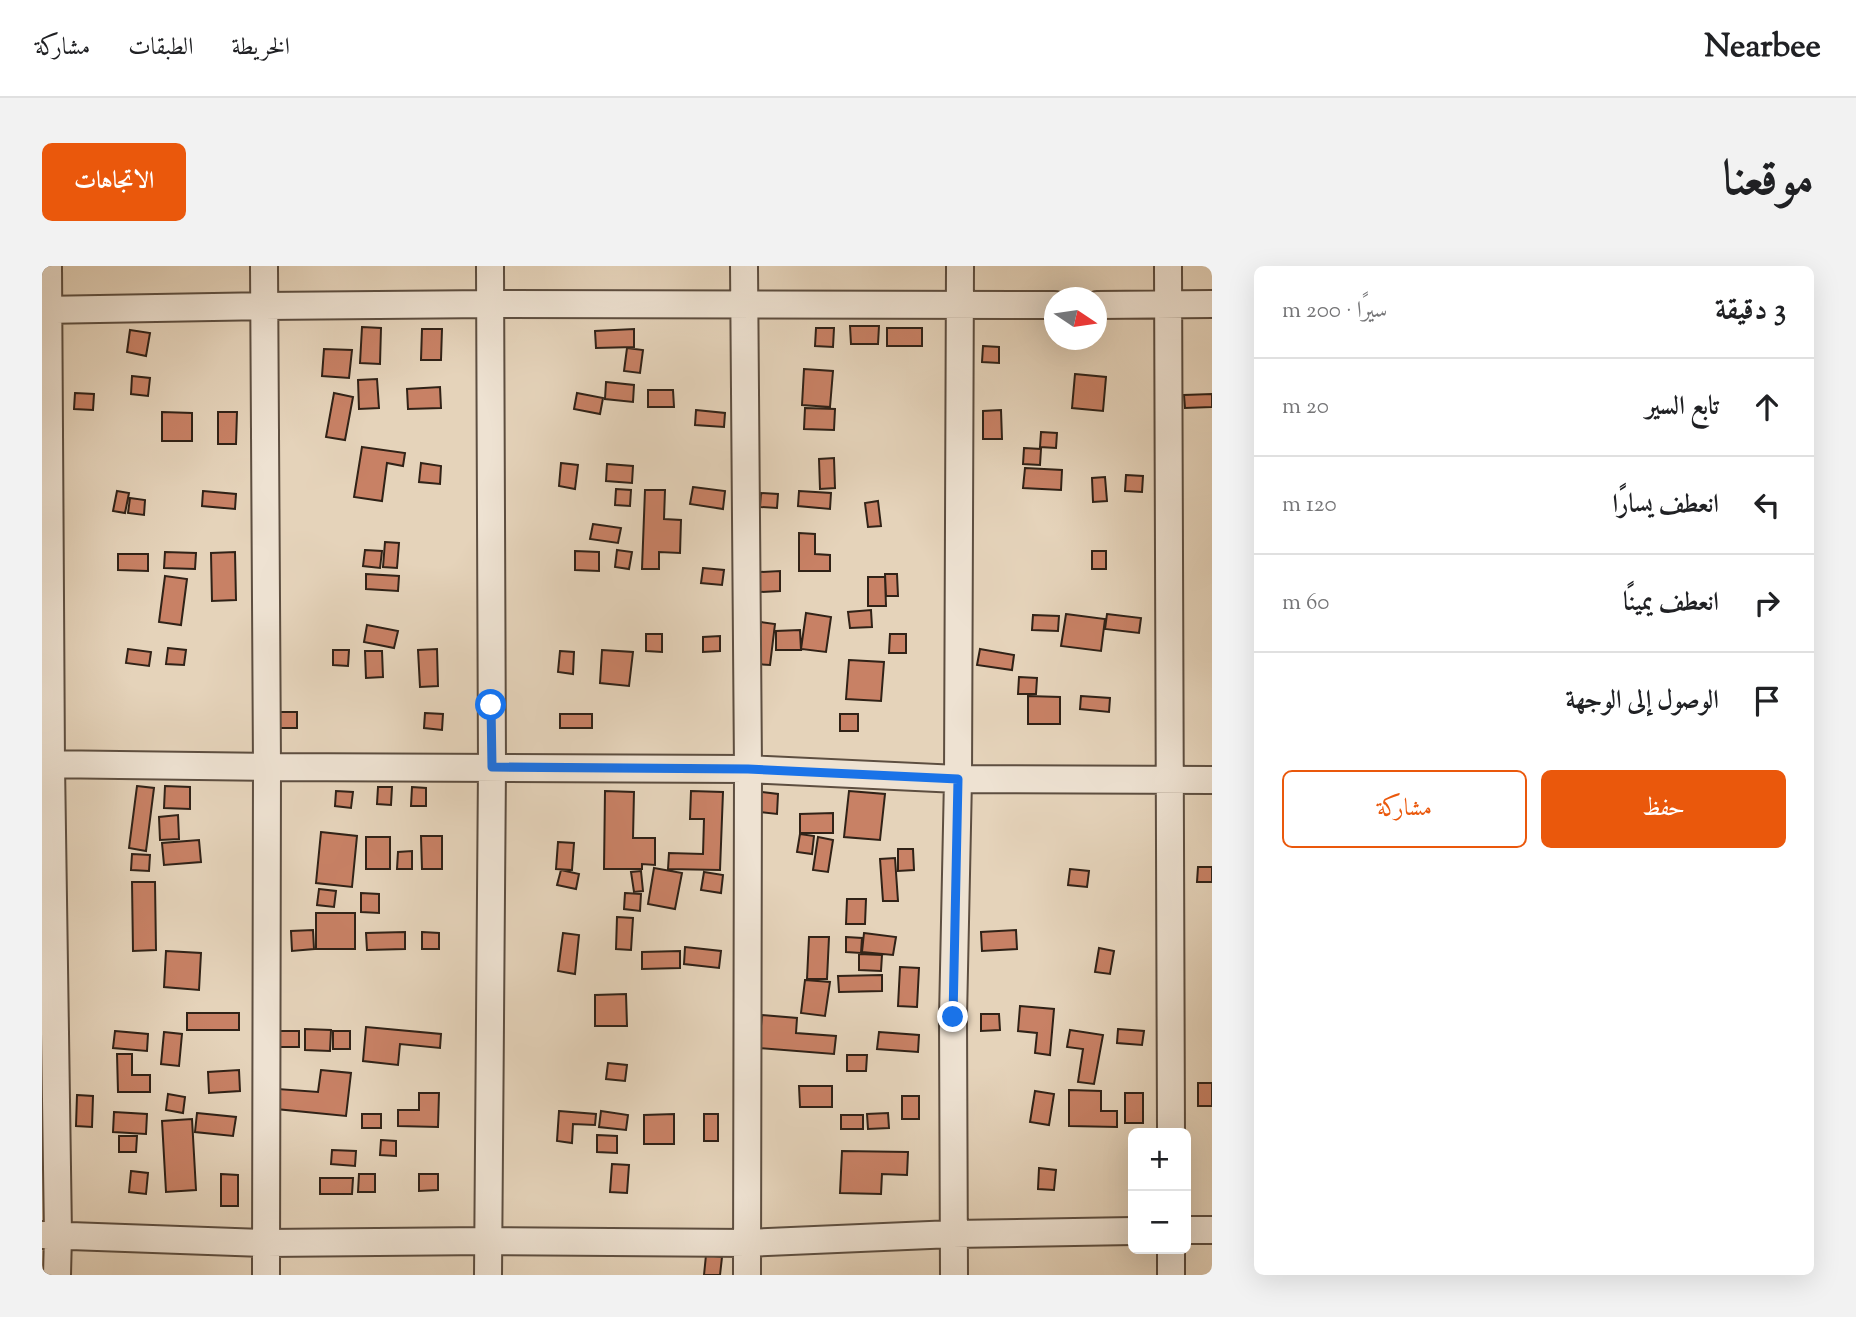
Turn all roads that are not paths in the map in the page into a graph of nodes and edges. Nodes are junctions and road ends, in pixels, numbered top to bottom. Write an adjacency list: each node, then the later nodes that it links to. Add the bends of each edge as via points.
1 (48, 266): 15 (street)
2 (264, 266): 13 (street)
3 (490, 266): 8 (street)
4 (744, 266): 7 (street)
5 (960, 266): 14 (street)
6 (1168, 266): 9 (street)
7 (744, 303): 8 (street); 14 (street); 19 (street)
8 (491, 304): 13 (street); 18 (street)
9 (1168, 304): 10 (street); 12 (street); 21 (street)
10 (1212, 304)
11 (1044, 305): 14 (street)
12 (1107, 305)
13 (264, 306): 15 (street); 17 (street)
14 (960, 306): 20 (street)
15 (44, 310): 16 (street)
16 (47, 764): 17 (street); 28 (street)
17 (267, 767): 18 (street); 30 (street)
18 (492, 767): 19 (street); 29 (street)
19 (748, 769): 20 (street); 31 (street)
20 (958, 779): 21 (street); 27 (street)
21 (1170, 780): 22 (street); 23 (street)
22 (1212, 780)
23 (1171, 1128)
24 (1191, 1230): 25 (street)
25 (1212, 1230)
26 (1128, 1231): 27 (street)
27 (953, 1234): 31 (street); 37 (street)
28 (50, 1235): 30 (street); 33 (street)
29 (488, 1241): 30 (street); 31 (street); 35 (street)
30 (266, 1243): 34 (street)
31 (747, 1243): 36 (street)
32 (1171, 1254): 38 (street)
33 (57, 1275)
34 (266, 1275)
35 (488, 1275)
36 (747, 1275)
37 (954, 1275)
38 (1171, 1275)

